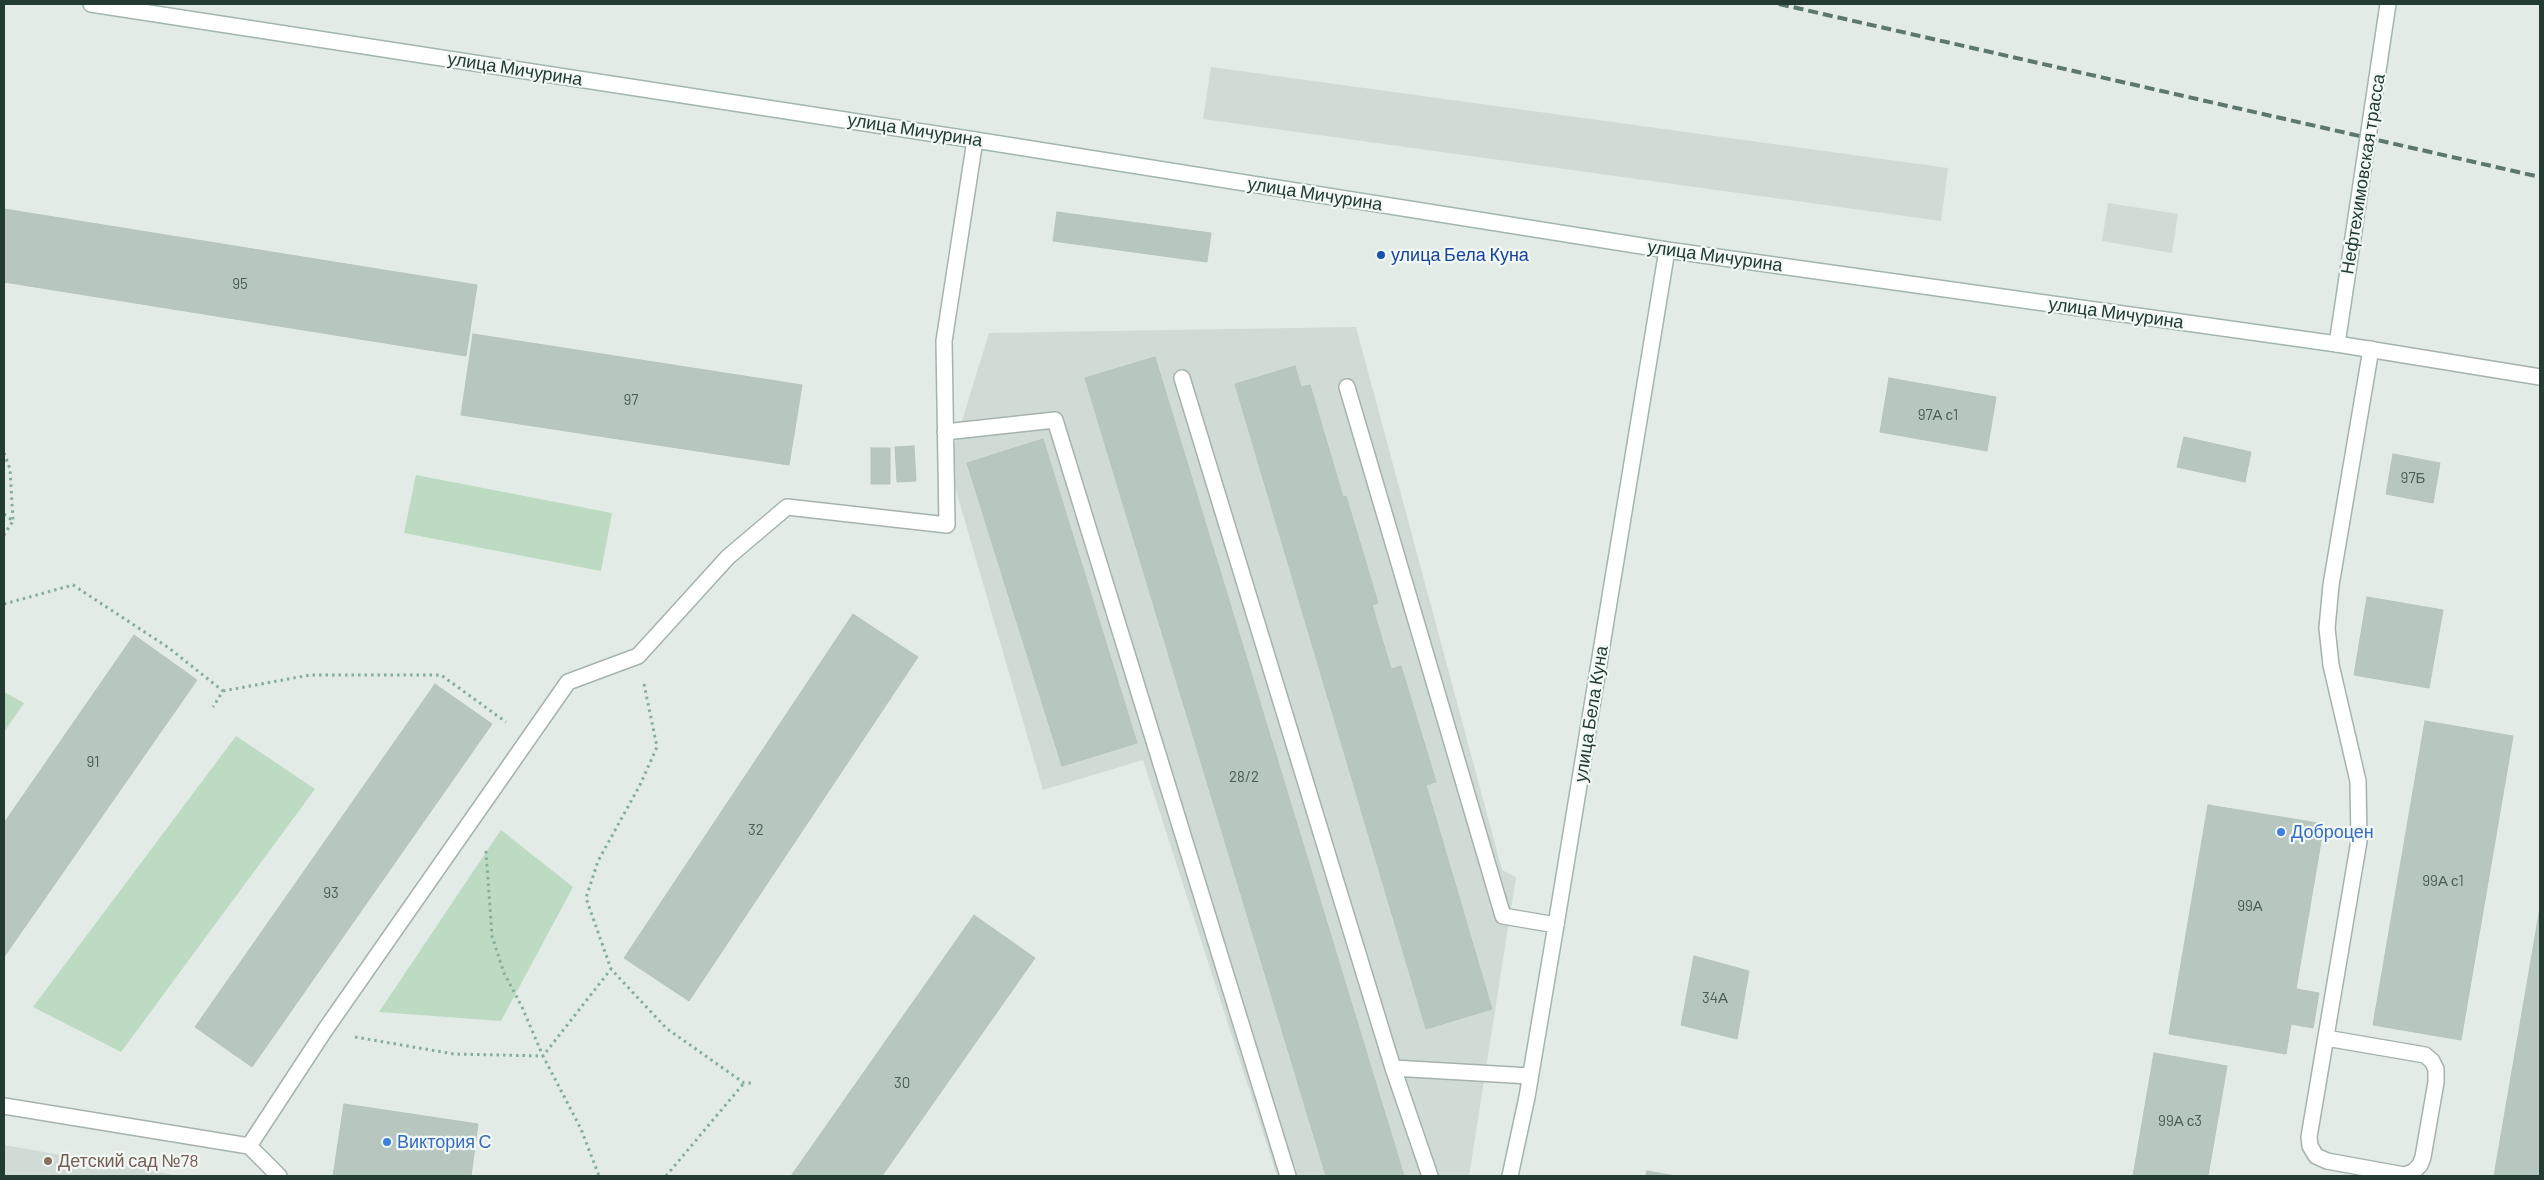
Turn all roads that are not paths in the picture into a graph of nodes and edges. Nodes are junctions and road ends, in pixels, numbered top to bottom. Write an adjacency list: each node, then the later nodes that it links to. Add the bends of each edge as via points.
1 (91, 4): 3 (main road, улица Мичурина)
2 (2388, 4): 5 (main road, Нефтехимовская трасса)
3 (975, 140): 4 (main road, улица Мичурина); 10 (main road, via 944,341)
4 (1667, 250): 5 (main road, улица Мичурина); 11 (main road, улица Бела Куна)
5 (2337, 344): 6 (main road, улица Мичурина)
6 (2371, 349): 7 (main road, улица Мичурина); 12 (main road, via 2328,604 2328,646 2358,780 2360,814 2353,880)
7 (2540, 377)
8 (1182, 378): 13 (main road)
9 (1347, 387): 11 (main road, via 1503,916)
10 (945, 432): 16 (main road, via 947,525 787,507 728,557 638,656 568,682 325,1030); 18 (main road, via 1055,420)
11 (1556, 925): 14 (main road, улица Бела Куна)
12 (2326, 1038): 12 (main road, via 2309,1137 2316,1156 2327,1161 2404,1175 2413,1172 2420,1165 2436,1082 2432,1061 2425,1055)
13 (1393, 1068): 14 (main road); 19 (main road)
14 (1530, 1076): 20 (main road, улица Бела Куна)
15 (4, 1106): 16 (main road)
16 (249, 1146): 17 (main road)
17 (279, 1176)
18 (1288, 1176)
19 (1430, 1176)
20 (1510, 1176)

